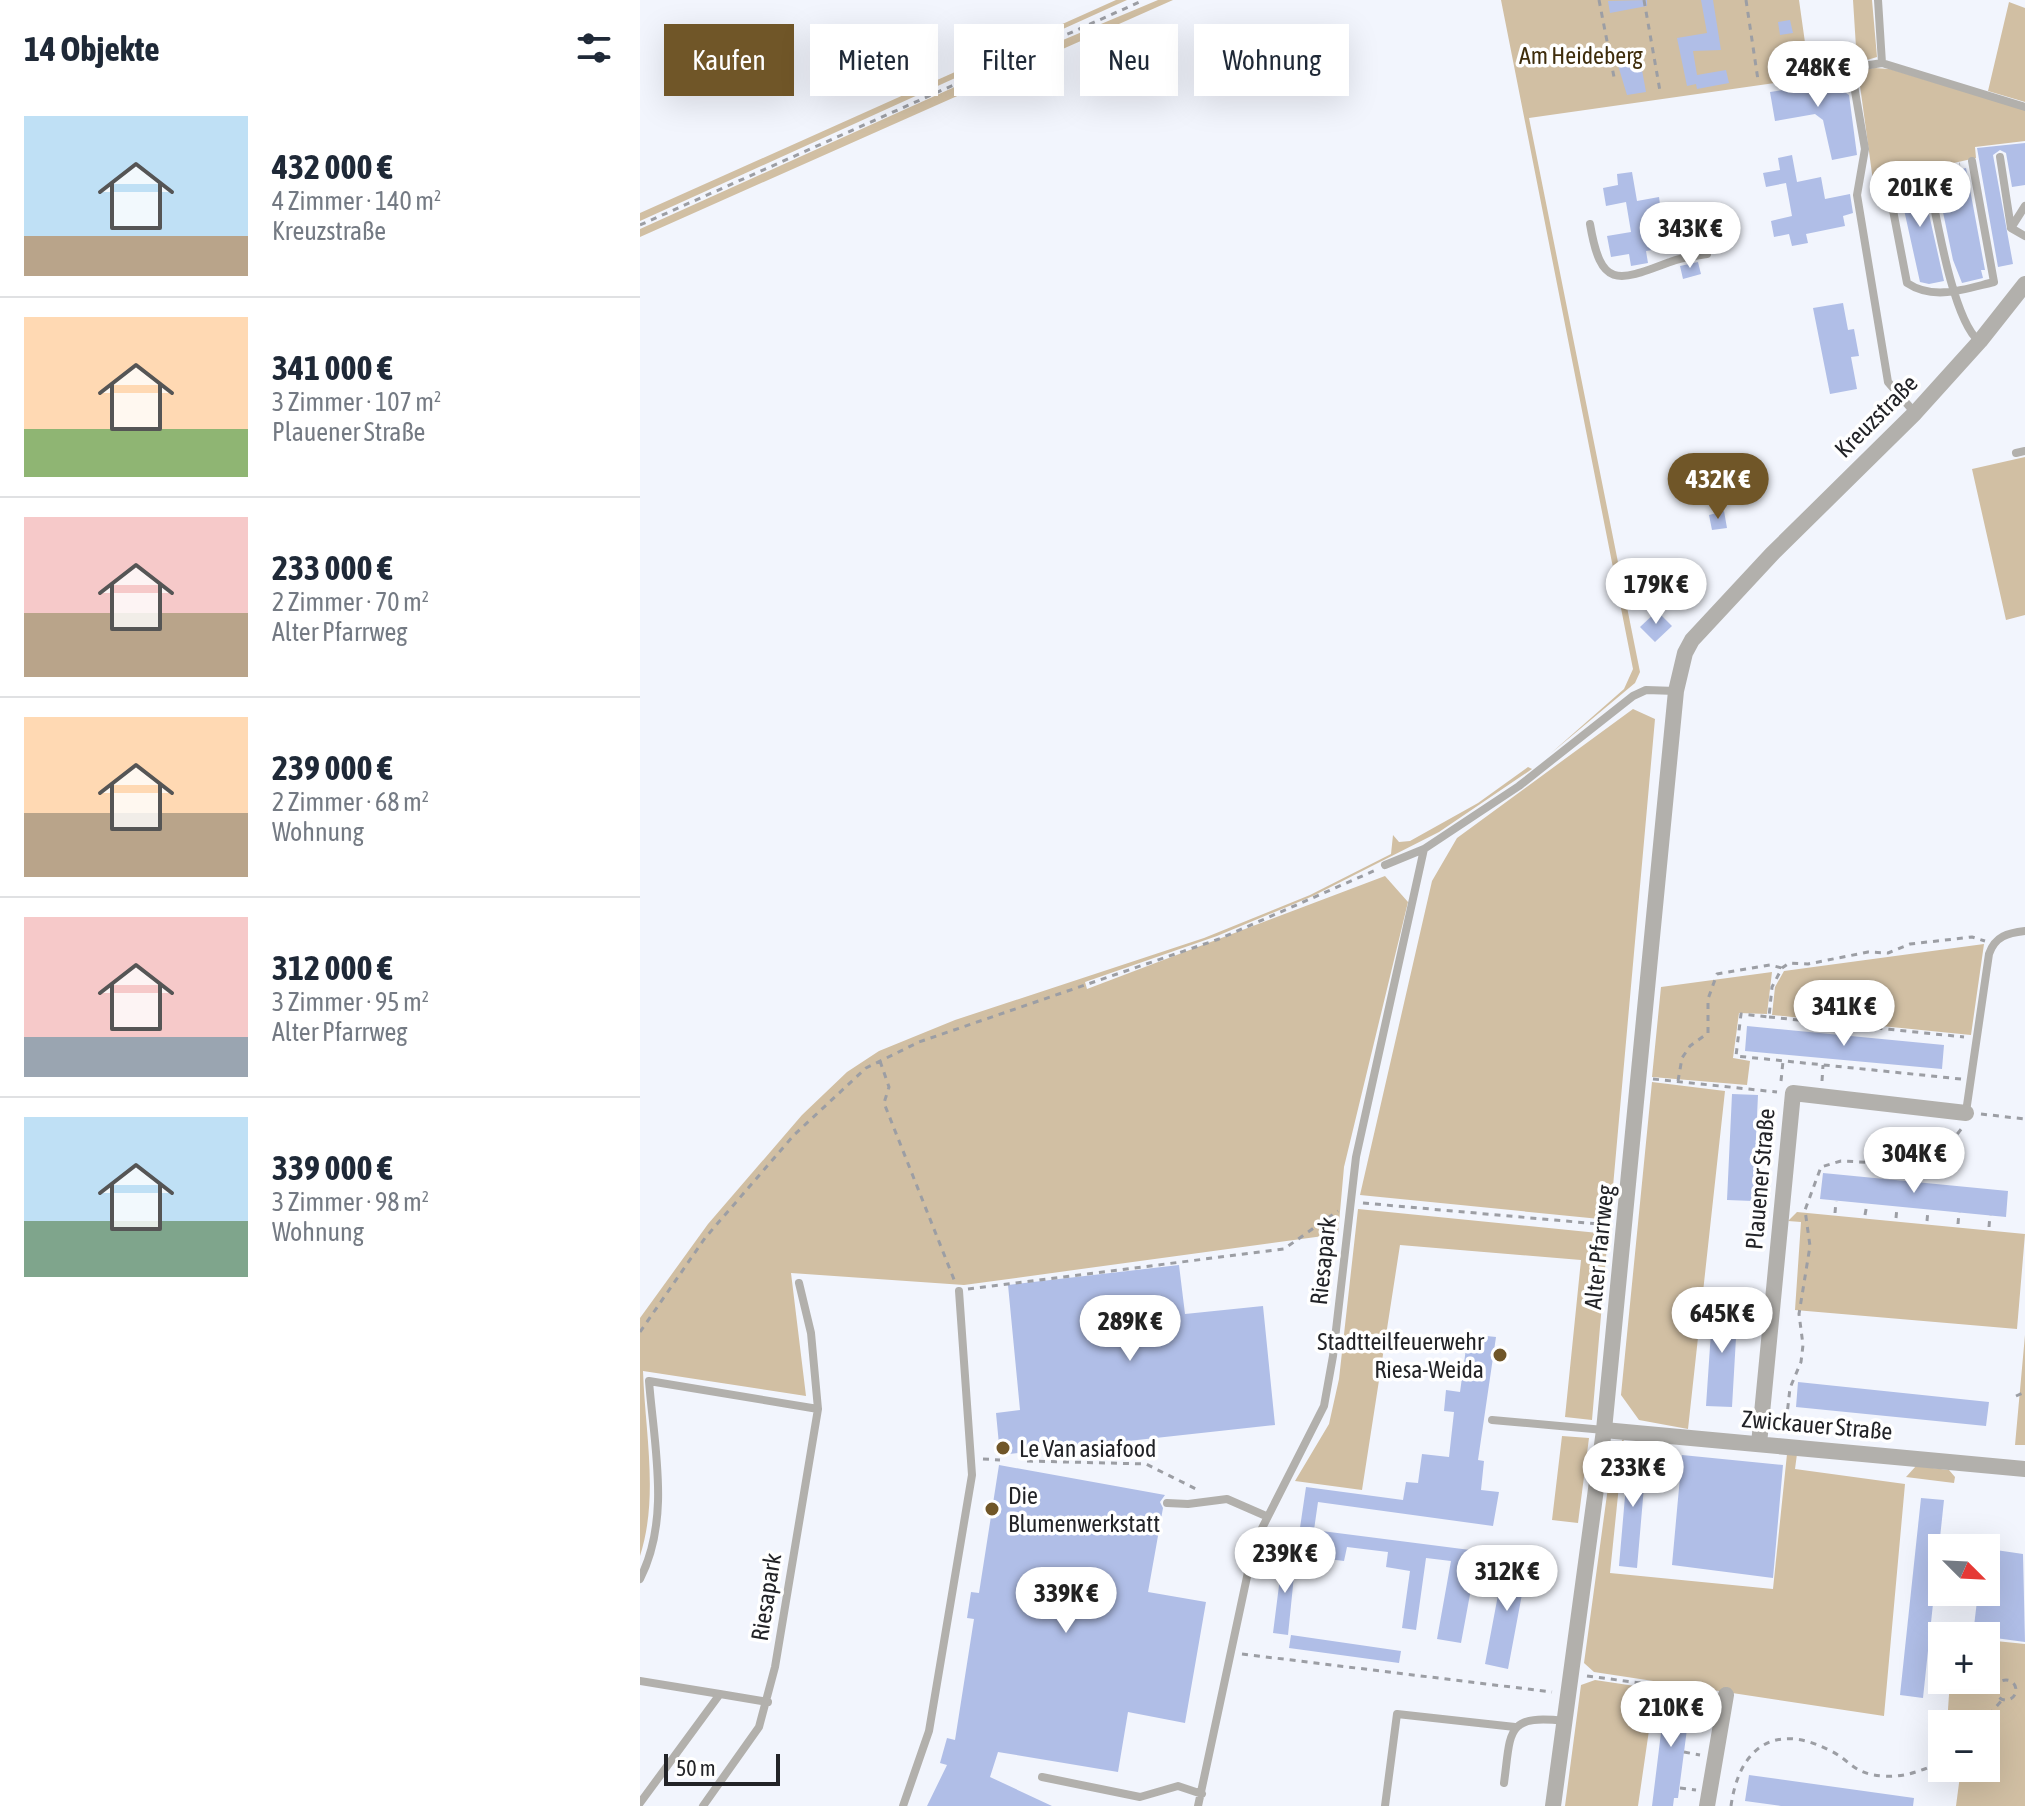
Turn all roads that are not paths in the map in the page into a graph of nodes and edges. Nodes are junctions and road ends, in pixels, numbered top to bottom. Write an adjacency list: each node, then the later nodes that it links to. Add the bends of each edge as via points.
1 (1878, 0): 2 (lane)
2 (1882, 63): 3 (lane); 16 (lane, via 1851,68 1865,149 1857,195 1888,382)
3 (2025, 107)
4 (2000, 157): 10 (lane)
5 (1972, 161): 14 (lane, via 1994,282)
6 (1927, 171): 14 (lane)
7 (1887, 179): 14 (lane, via 1907,283 1921,293)
8 (2025, 206): 10 (lane)
9 (1590, 224): 12 (lane, via 1596,257 1607,272 1620,278)
10 (2011, 228): 11 (lane)
11 (2025, 236)
12 (1707, 254)
13 (2025, 284): 15 (street, Kreuzstraße)
14 (1954, 292): 15 (lane, via 1970,334)
15 (1980, 341): 16 (street, Kreuzstraße)
16 (1915, 413): 17 (street, Kreuzstraße, via 1692,640)
17 (1676, 691): 18 (lane, via 1646,690 1633,696 1519,786); 26 (street, Alter Pfarrweg)
18 (1424, 849): 19 (lane); 30 (lane, Riesapark, via 1349,1202 1324,1406)
19 (1385, 865)
20 (2025, 931): 21 (lane, via 2004,934 1992,944)
21 (1966, 1113): 27 (street, Plauener Straße, via 1793,1093)
22 (799, 1283): 24 (lane, Riesapark, via 811,1333)
23 (959, 1291): 43 (lane, via 972,1458 929,1731)
24 (818, 1409): 31 (lane, via 649,1381 659,1496 655,1532); 35 (lane, Riesapark)
25 (1492, 1420): 26 (lane)
26 (1604, 1430): 27 (street, Zwickauer Straße); 36 (street, Alter Pfarrweg)
27 (1759, 1444): 28 (street, Zwickauer Straße)
28 (2025, 1469)
29 (1167, 1503): 30 (lane, via 1227,1499)
30 (1266, 1516): 40 (lane, Riesapark, via 1254,1544)
31 (640, 1579)
32 (640, 1681): 33 (lane)
33 (720, 1694): 35 (lane); 41 (lane)
34 (1726, 1695): 47 (street)
35 (768, 1702): 42 (lane, Riesapark, via 759,1727)
36 (1564, 1721): 37 (lane, via 1536,1718); 46 (street, Alter Pfarrweg)
37 (1515, 1727): 39 (lane); 45 (lane, via 1397,1714)
38 (1042, 1777): 40 (lane, via 1140,1797 1178,1786)
39 (1504, 1783)
40 (1202, 1794): 44 (lane, Riesapark)
41 (640, 1803)
42 (703, 1806)
43 (903, 1806)
44 (1198, 1806)
45 (1385, 1806)
46 (1553, 1806)
47 (1707, 1806)

